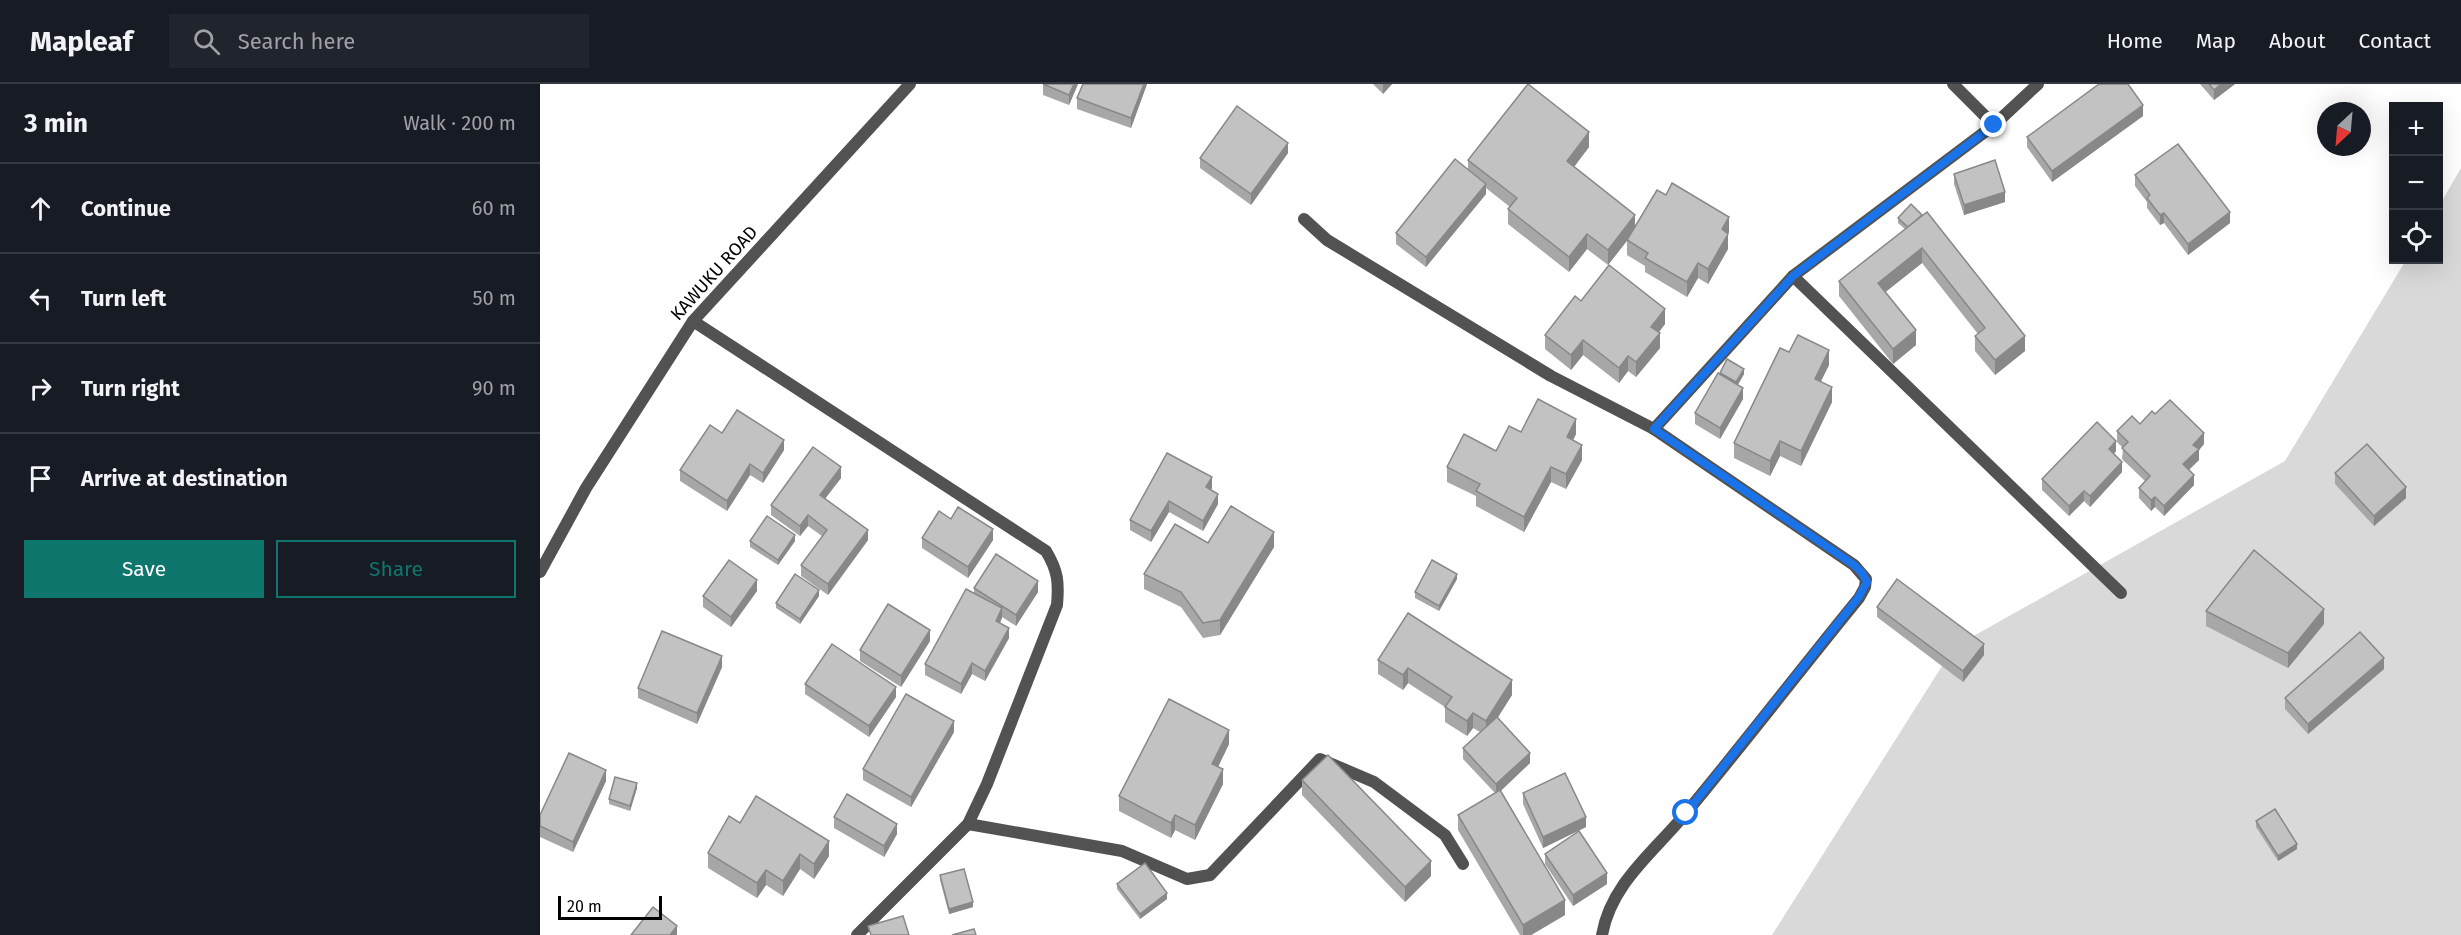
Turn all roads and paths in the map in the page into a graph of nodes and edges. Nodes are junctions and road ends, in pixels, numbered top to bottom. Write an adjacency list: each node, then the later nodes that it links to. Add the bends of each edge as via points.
1 (910, 84): 7 (street, KAWUKU ROAD)
2 (1953, 84): 4 (street)
3 (2038, 84): 4 (street)
4 (1994, 125): 6 (street)
5 (1304, 219): 8 (street, via 1327,240 1531,364)
6 (1793, 276): 8 (street); 10 (street)
7 (693, 321): 9 (street, KAWUKU ROAD, via 586,488); 11 (street, via 1046,551 1056,568 1057,605)
8 (1654, 429): 14 (street, via 1854,565 1867,582 1686,813 1627,877 1605,918)
9 (540, 572)
10 (2121, 593)
11 (968, 824): 12 (street, via 1122,851 1188,879 1210,875 1320,759 1374,782 1445,835); 13 (street)
12 (1463, 864)
13 (857, 935)
14 (1602, 935)

